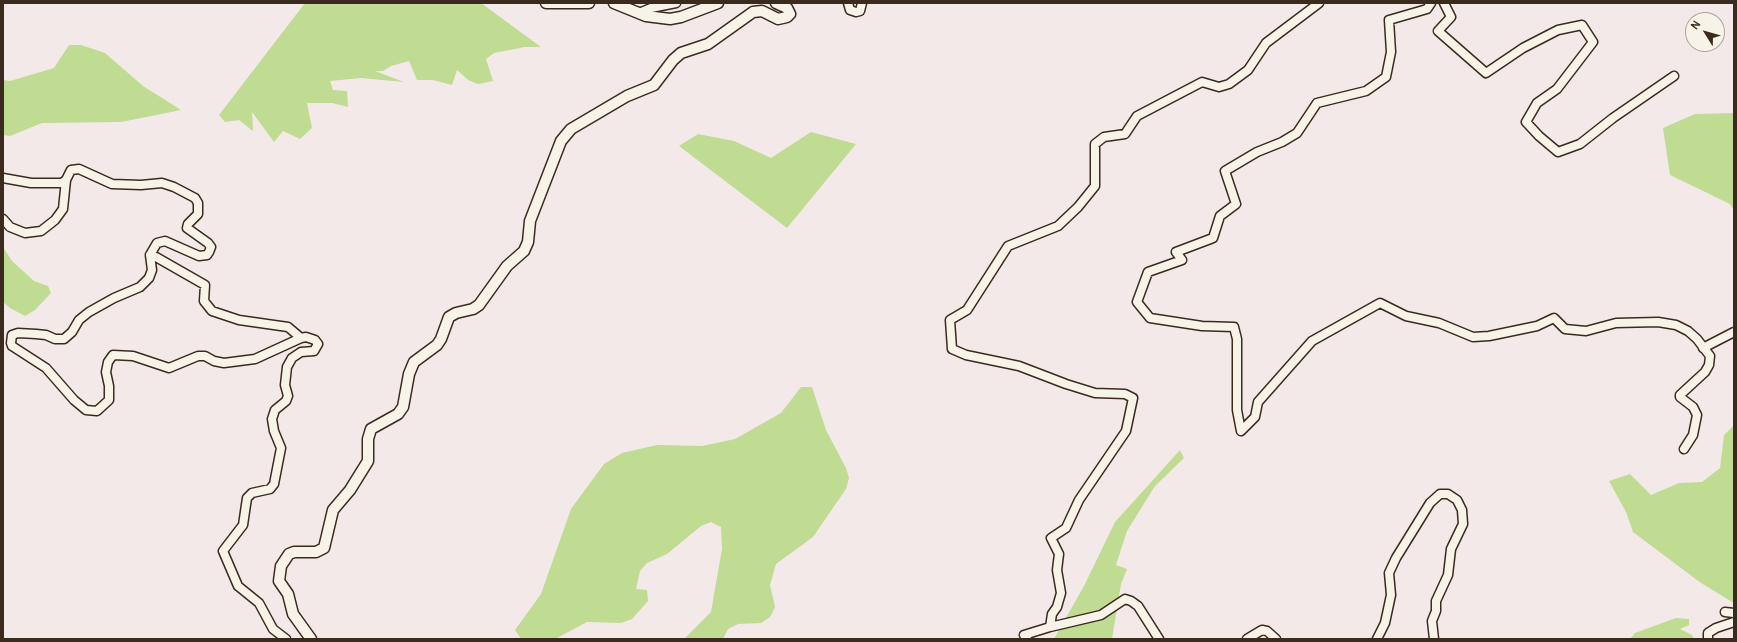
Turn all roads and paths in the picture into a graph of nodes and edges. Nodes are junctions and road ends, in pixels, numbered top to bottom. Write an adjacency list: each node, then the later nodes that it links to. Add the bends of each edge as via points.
1 (546, 3): 2 (main road)
2 (589, 3)
3 (614, 3): 12 (main road)
4 (676, 3): 12 (street)
5 (718, 3): 12 (main road, via 670,19 658,19)
6 (776, 3): 27 (main road, via 787,8 790,14 787,17 778,19 762,11 753,12 708,44 672,60 654,85 627,96 571,129 561,141 530,221 528,242 524,251 507,266 479,305 449,317 437,345 414,362 409,374 403,407 398,414 375,426 368,433 368,461 333,510 324,548 316,552 289,554 281,566 280,581 288,594 294,614)
7 (848, 3): 8 (street, via 850,10 856,12 860,11)
8 (862, 3)
9 (1319, 3): 25 (street, via 1266,43 1248,70 1229,84 1219,87 1202,82 1136,116 1125,134 1104,137 1095,144 1095,186 1078,207 1058,226 1008,246 967,310 950,320 952,349 966,355 1020,366 1095,393 1125,394 1133,398 1126,431 1079,500 1066,528 1051,538 1059,554 1057,570 1061,593 1052,614)
10 (1431, 3): 20 (street, via 1427,9 1389,20 1391,52 1386,77 1366,91 1317,103 1297,133 1225,171 1236,204 1220,216 1213,238 1176,252 1182,260 1148,272 1137,302 1150,318 1202,326 1234,327 1237,339 1236,410 1241,431 1255,417 1258,402 1312,341 1380,302 1406,316 1439,323 1473,337 1537,326 1554,318 1565,329 1586,331 1616,323 1658,322 1676,325 1688,331)
11 (1444, 3): 13 (street, via 1452,17 1438,31 1486,73 1523,48 1558,30 1582,25 1593,42 1557,89 1536,103 1526,122 1558,152 1580,144)
12 (639, 13)
13 (1674, 76)
14 (3, 178): 15 (street, via 31,183 62,183)
15 (66, 180): 16 (street, via 63,209 55,220 41,231 25,233 10,227); 17 (street, via 71,170 79,169 112,184 162,183 195,198 200,207 187,228 208,243 211,248 207,255 199,256 165,241 157,243)
16 (3, 219)
17 (150, 255): 19 (street, via 205,285 204,301 212,310 239,320 288,327); 19 (street, via 152,270 149,278 140,287 89,312 64,339 36,334 12,335 12,346 46,368 86,410 97,411 109,400 106,372 113,355 133,356 169,368 198,356 224,363 255,359)
18 (1734, 332): 20 (street)
19 (301, 338): 26 (street, via 315,340 318,348 292,358 287,367 285,385 288,396 275,410 272,419 281,448 274,484 270,489 252,493 247,498 243,524 223,551 238,586 259,603 273,629)
20 (1703, 348): 21 (street, via 1710,356 1709,364 1698,379 1680,395 1693,407 1697,415 1693,435)
21 (1684, 449)
22 (1725, 612): 23 (street)
23 (1734, 613)
24 (1734, 622): 34 (street, via 1708,633)
25 (1050, 627): 28 (street, via 1024,635); 29 (street, via 1101,615 1125,599 1138,606)
26 (286, 639)
27 (311, 639)
28 (1027, 639)
29 (1159, 639)
30 (1247, 639): 31 (street, via 1262,630 1267,630)
31 (1276, 639)
32 (1377, 639): 33 (street, via 1385,622 1390,595 1389,573 1396,558 1430,503 1440,494 1448,494 1457,500 1462,510 1463,524 1451,549 1448,575 1436,601 1436,611 1432,620)
33 (1434, 639)
34 (1708, 639)

